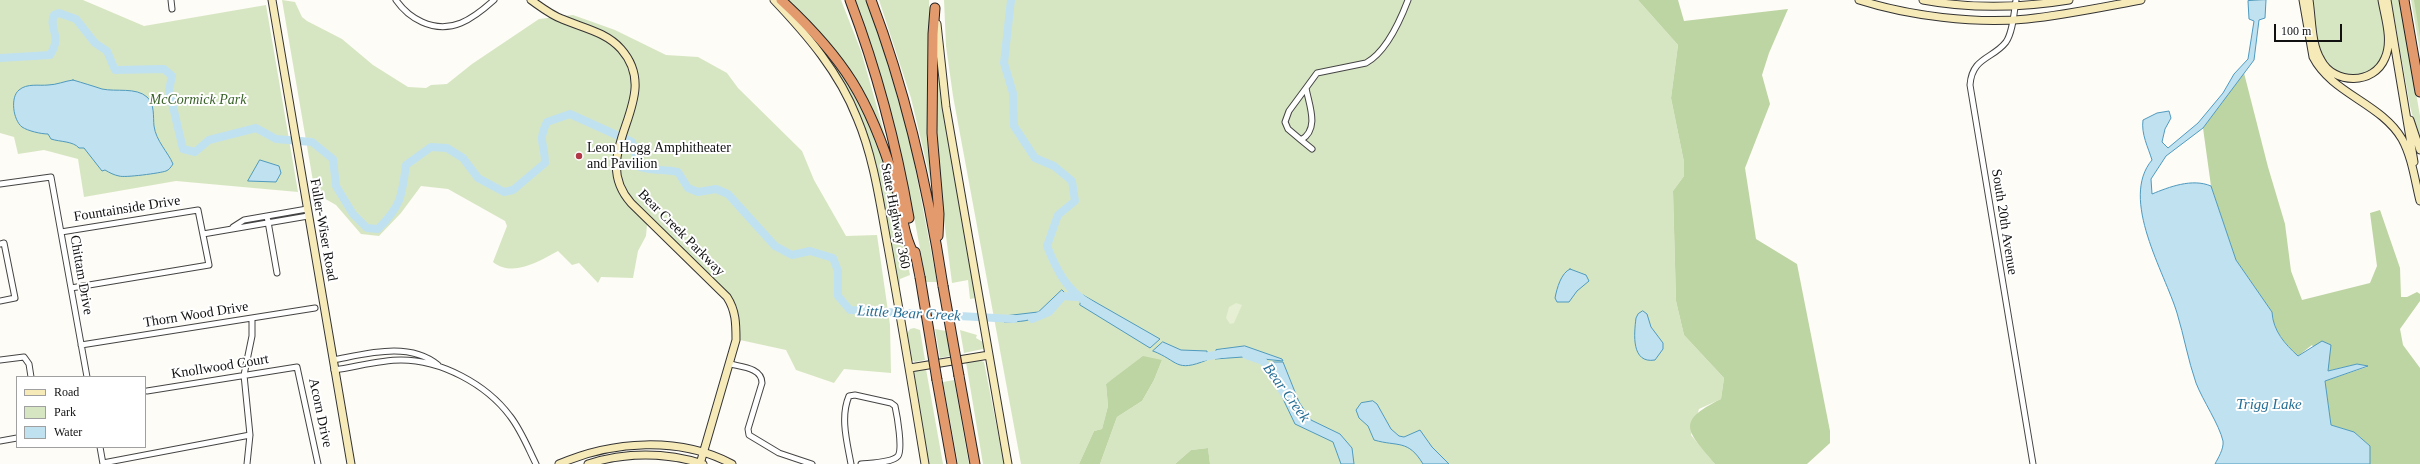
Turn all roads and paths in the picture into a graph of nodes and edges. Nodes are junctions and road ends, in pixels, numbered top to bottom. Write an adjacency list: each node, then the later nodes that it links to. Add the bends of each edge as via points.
1 (170, 0): 22 (street)
2 (272, 0): 33 (main road, Fuller-Wiser Road)
3 (396, 0): 4 (street, via 412,17 440,28 454,27 466,22)
4 (494, 0)
5 (532, 0): 51 (main road, Bear Creek Parkway, via 562,19 607,37 631,62 635,79 635,100 618,143 617,173 624,195 731,303 737,322)
6 (774, 0): 54 (main road, State Highway 360, via 822,55 840,82 857,117 873,172)
7 (781, 0): 41 (highway, via 828,47 856,85 868,108 897,190 909,246)
8 (850, 0): 41 (highway, via 874,68 894,141)
9 (871, 0): 40 (highway, via 908,115)
10 (1408, 0): 24 (street, via 1394,28 1372,60 1366,64 1317,73)
11 (1859, 0): 23 (main road, via 1895,9 1957,18)
12 (1923, 0): 20 (main road, via 1987,7)
13 (2069, 0): 20 (main road)
14 (2141, 0): 23 (main road, via 2048,16)
15 (2303, 0): 32 (main road, via 2313,57 2317,64 2328,76 2376,112 2395,130 2405,146)
16 (2309, 0): 17 (main road, via 2320,60 2338,76 2356,79 2376,71 2386,57 2388,36)
17 (2382, 0)
18 (2387, 0): 26 (main road)
19 (2404, 0): 25 (highway)
20 (2016, 3): 23 (street, South 20th Avenue)
21 (935, 4): 40 (highway, via 932,134 939,214); 48 (main road, via 946,107)
22 (172, 9)
23 (2012, 19): 83 (street, South 20th Avenue, via 2005,43 1977,65 1970,85)
24 (1306, 88): 27 (street, via 1312,124 1308,134); 27 (street, via 1289,111 1285,122 1288,129)
25 (2420, 92)
26 (2403, 99): 29 (main road); 31 (main road)
27 (1301, 140): 28 (street)
28 (1312, 149)
29 (2420, 150)
30 (0, 184): 37 (street, Chittam Drive, via 51,177)
31 (2420, 197)
32 (2420, 201)
33 (307, 212): 34 (street); 35 (street); 50 (main road, Fuller-Wiser Road)
34 (267, 216): 35 (street); 36 (street, via 244,220)
35 (268, 224): 36 (street); 42 (street)
36 (232, 228): 38 (street)
37 (61, 232): 38 (street, Fountainside Drive, via 198,210); 43 (street, Chittam Drive)
38 (203, 234): 43 (street, via 209,265)
39 (2, 244): 44 (street, via 15,298)
40 (938, 251): 81 (highway, bridge)
41 (916, 258): 60 (highway, bridge)
42 (277, 273)
43 (71, 288): 47 (street, Chittam Drive)
44 (0, 301)
45 (315, 308): 46 (street, Thorn Wood Drive)
46 (252, 318): 47 (street, Thorn Wood Drive); 58 (street, via 252,336)
47 (81, 345): 57 (street, Chittam Drive)
48 (989, 355): 54 (main road); 82 (main road)
49 (0, 360): 56 (street, via 20,356 26,358)
50 (333, 360): 52 (street, via 405,351 430,358); 55 (main road, Fuller-Wiser Road)
51 (730, 364): 65 (main road, Bear Creek Parkway); 75 (street, via 758,372 762,377 748,429 749,434 779,453)
52 (440, 367): 55 (street, via 423,362 399,360); 70 (street, via 474,384 501,404)
53 (298, 368): 58 (street, Knollwood Court); 68 (street, Acorn Drive)
54 (910, 368): 78 (main road, State Highway 360)
55 (334, 370): 69 (main road, Fuller-Wiser Road)
56 (31, 376)
57 (87, 376)
58 (244, 376): 59 (street, Knollwood Court); 61 (street)
59 (147, 391)
60 (941, 404): 79 (highway, via 939,422); 80 (highway)
61 (250, 435): 66 (street); 67 (street)
62 (16, 438): 63 (street)
63 (0, 441)
64 (100, 448): 66 (street)
65 (703, 453): 71 (main road, via 668,447 631,445 602,449); 73 (main road, Bear Creek Parkway); 74 (main road)
66 (103, 464)
67 (247, 464)
68 (318, 464)
69 (351, 464)
70 (536, 464)
71 (559, 464)
72 (588, 464): 73 (main road, via 642,455 681,458)
73 (701, 464)
74 (732, 464)
75 (812, 464)
76 (851, 464): 77 (street, via 845,426 849,396 891,403 895,406 900,449 898,456 892,460)
77 (861, 464)
78 (925, 464)
79 (946, 464)
80 (952, 464)
81 (975, 464)
82 (1008, 464)
83 (2033, 464)

